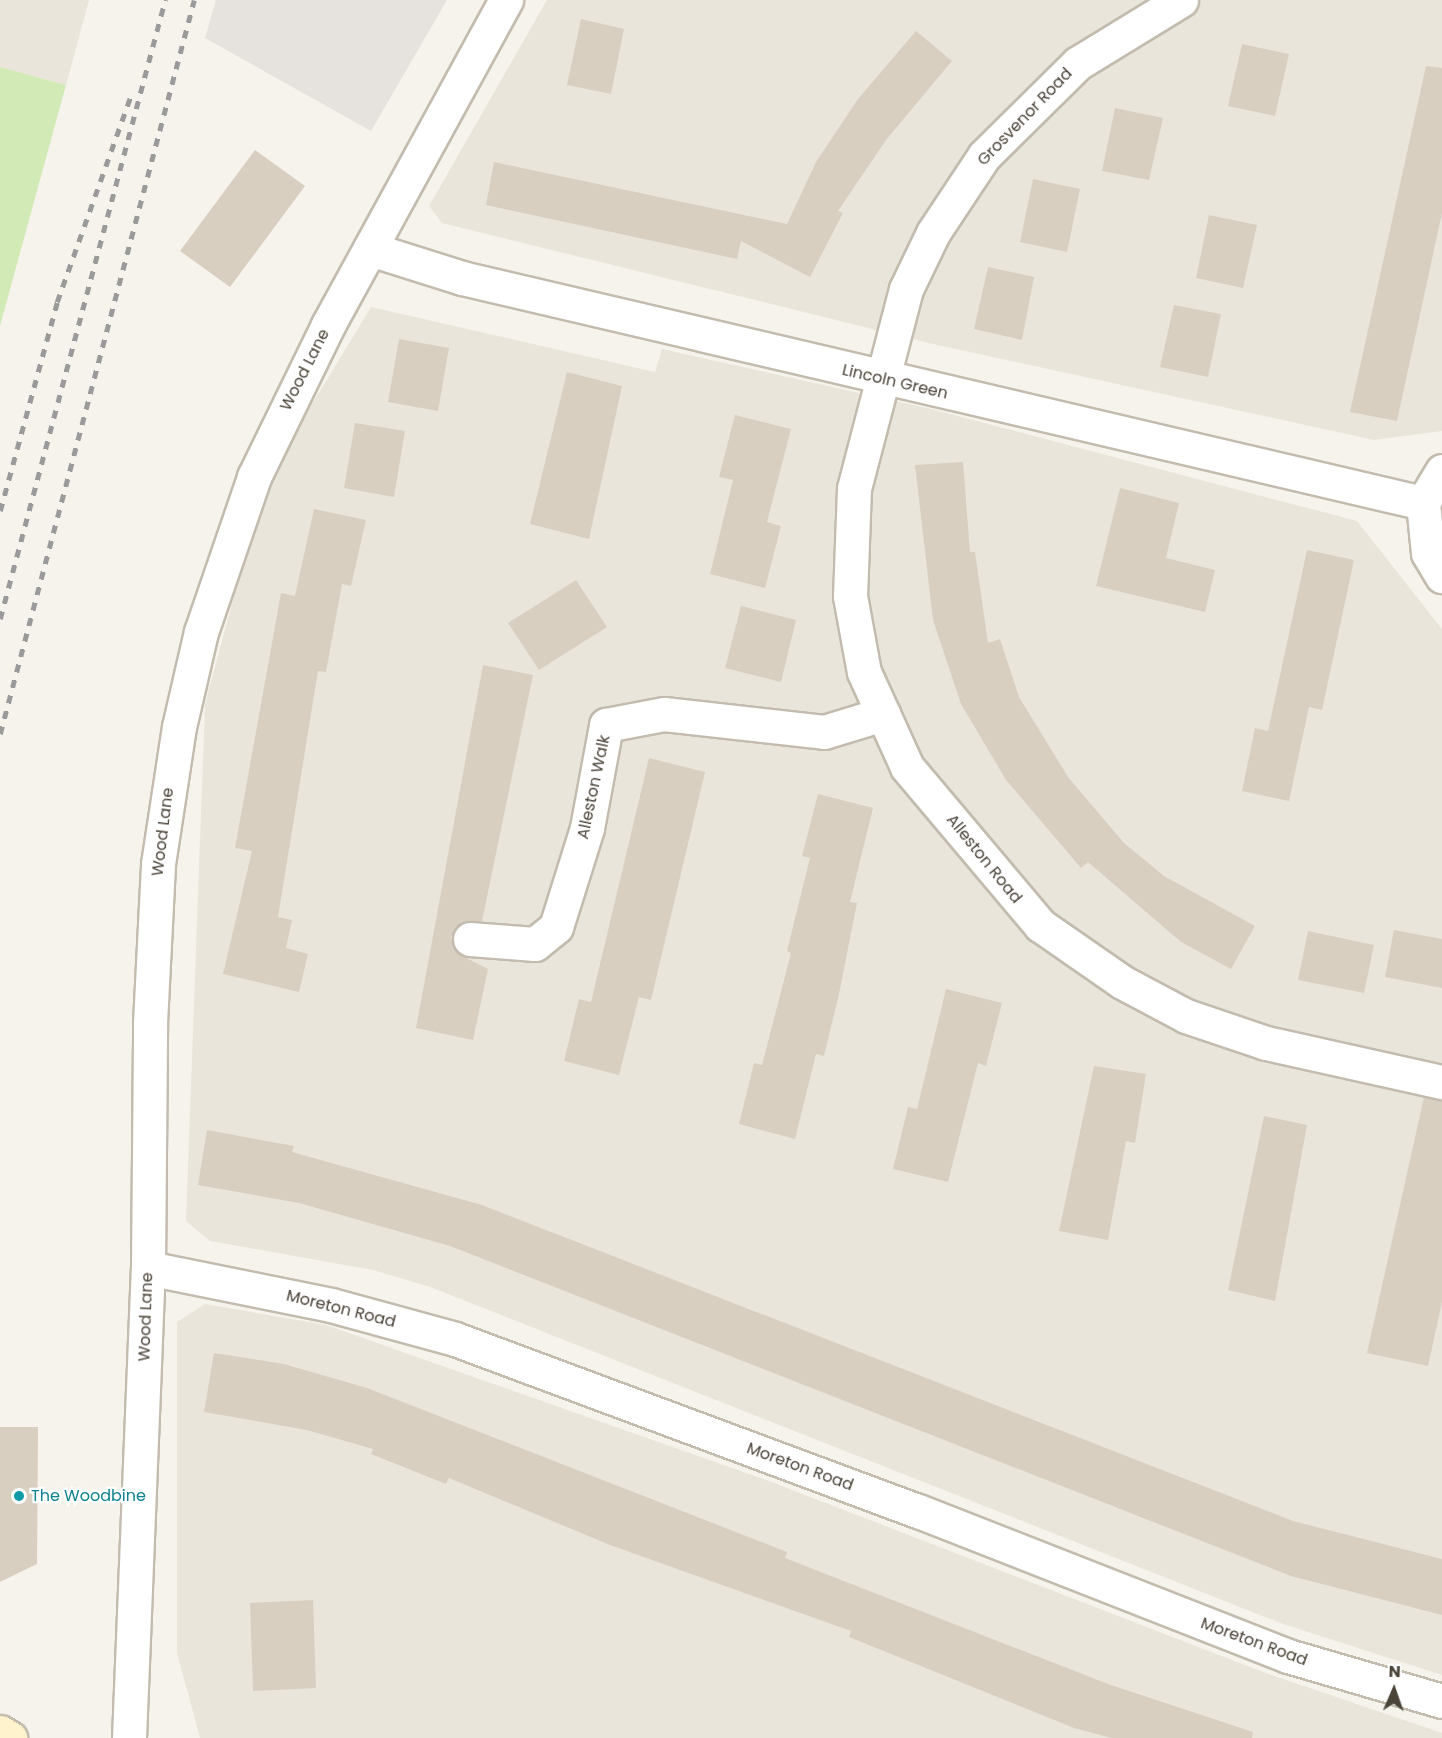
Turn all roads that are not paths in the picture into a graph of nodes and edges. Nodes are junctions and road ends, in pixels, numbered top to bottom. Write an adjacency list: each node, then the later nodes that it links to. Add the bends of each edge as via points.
1 (506, 0): 3 (street, Wood Lane)
2 (1181, 0): 4 (street, Grosvenor Road, via 1078,63 984,156 933,233 906,289)
3 (370, 249): 4 (street, Lincoln Green, via 462,278); 11 (street, Wood Lane, via 254,477 201,632 179,727 158,864)
4 (880, 378): 6 (street, Lincoln Green); 8 (street, Alleston Road, via 854,488 850,596 864,672)
5 (1442, 471): 6 (street)
6 (1424, 503): 7 (street, via 1428,553)
7 (1442, 576)
8 (883, 714): 9 (street, Alleston Walk, via 824,732 664,714 606,725 586,828 556,927 534,944); 10 (street, Alleston Road, via 907,767 1011,894 1040,925 1122,981 1186,1016 1266,1043)
9 (470, 939)
10 (1442, 1082)
11 (148, 1268): 12 (street, Moreton Road, via 331,1305 454,1340 907,1507 1288,1656); 15 (street, Wood Lane)
12 (1442, 1701)
13 (0, 1732): 14 (street)
14 (10, 1738)
15 (129, 1738)

